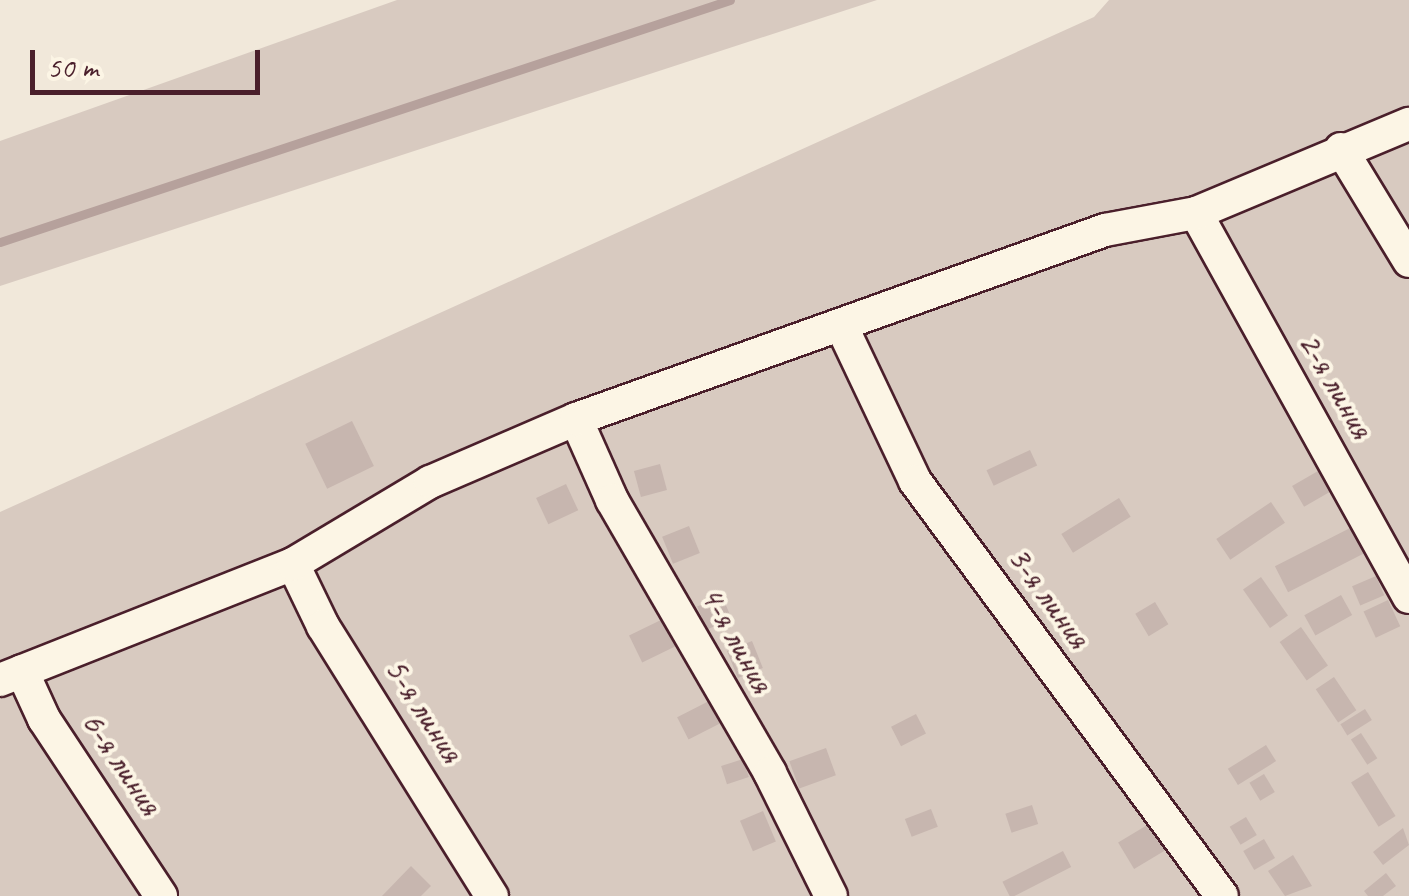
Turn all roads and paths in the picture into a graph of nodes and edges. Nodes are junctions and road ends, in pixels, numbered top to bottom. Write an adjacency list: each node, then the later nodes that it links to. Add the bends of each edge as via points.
1 (1409, 124): 2 (street)
2 (1341, 149): 3 (street); 4 (street)
3 (1196, 212): 5 (street, via 1105,230); 8 (street, 2-я линия)
4 (1409, 260)
5 (842, 326): 6 (street); 13 (street, 3-я линия, via 915,480)
6 (576, 419): 7 (street, via 430,482); 12 (street, 4-я линия, via 612,500 770,772)
7 (294, 564): 9 (street); 11 (street, 5-я линия, via 323,626)
8 (1409, 597)
9 (11, 676): 10 (street, 6-я линия)
10 (162, 896)
11 (492, 896)
12 (831, 896)
13 (1222, 896)

